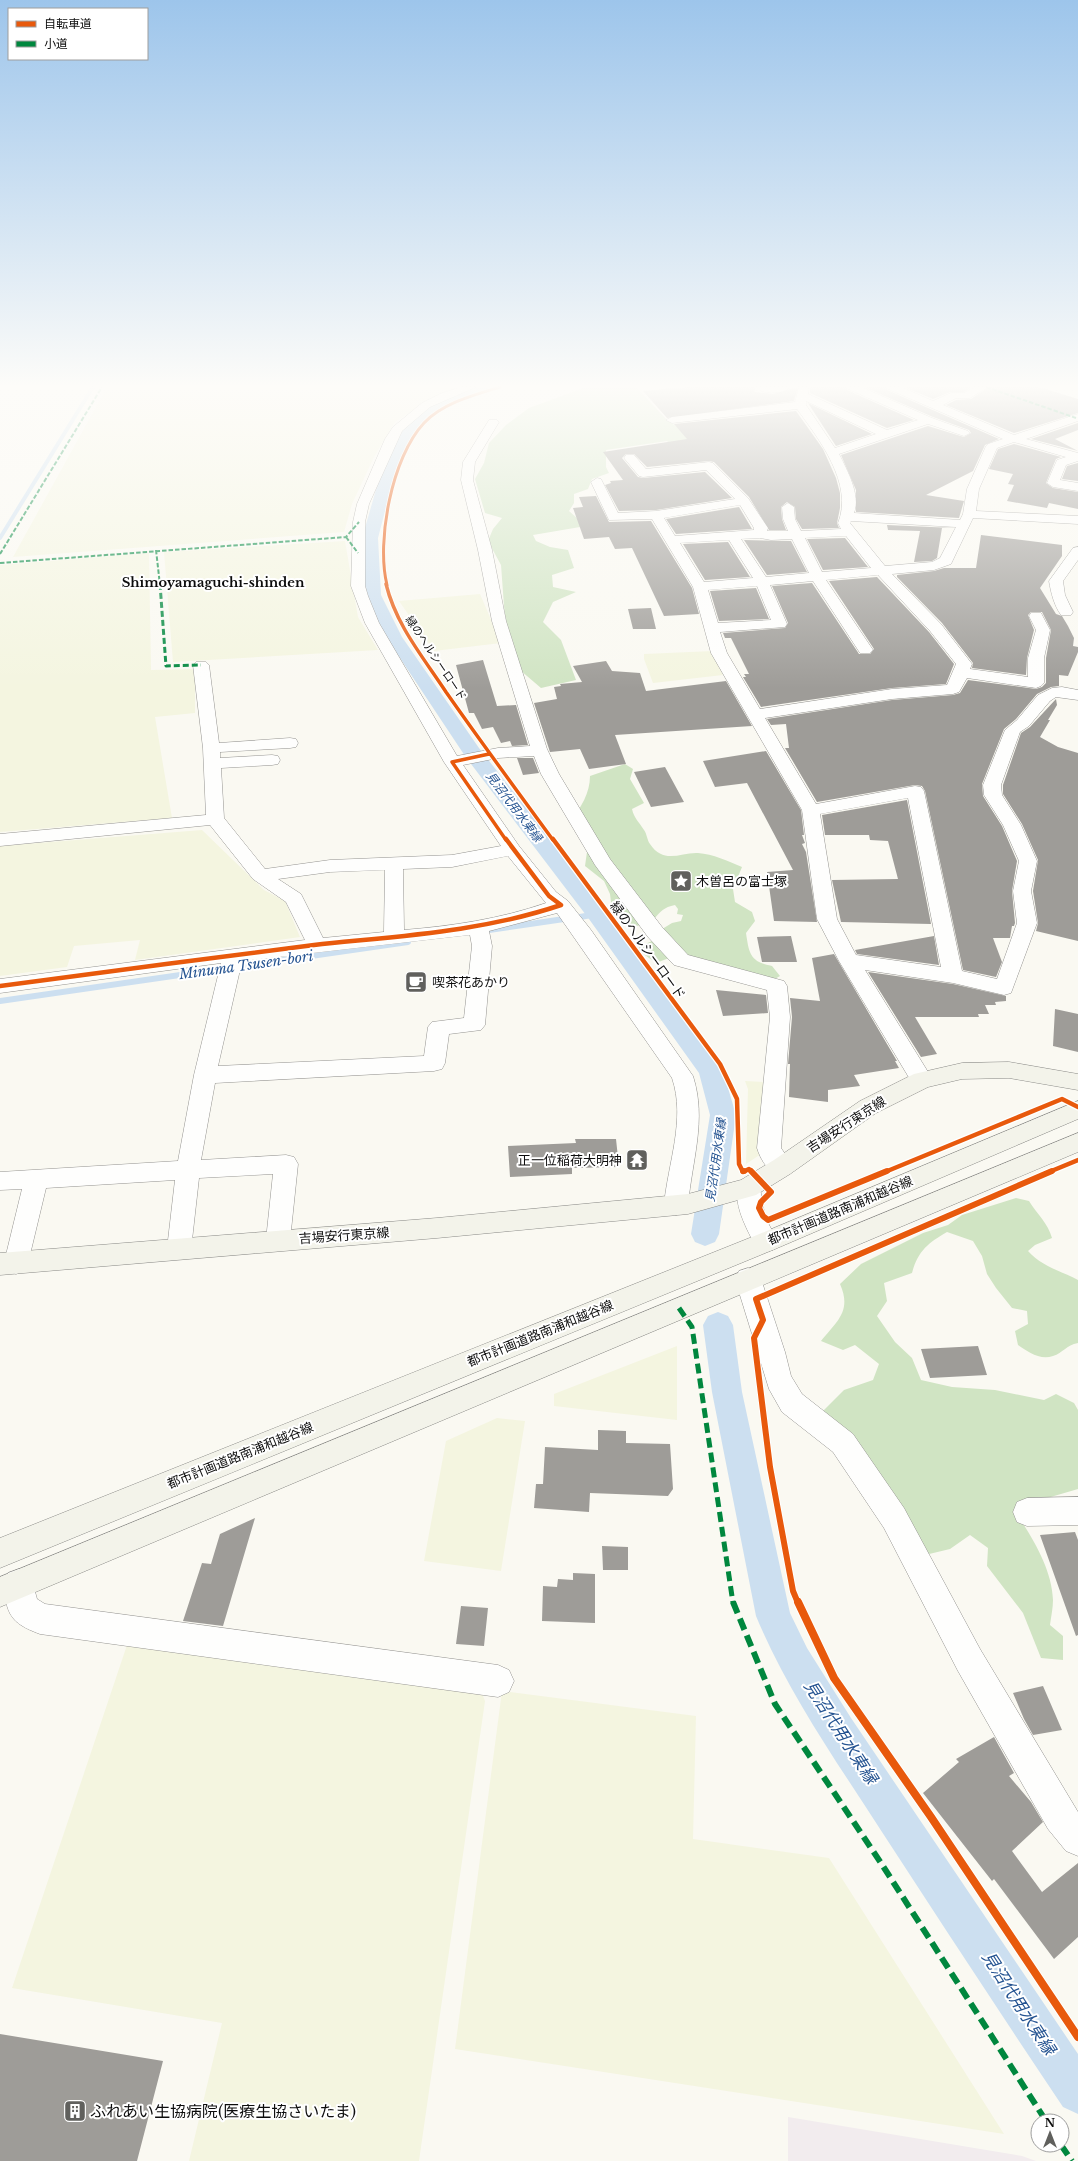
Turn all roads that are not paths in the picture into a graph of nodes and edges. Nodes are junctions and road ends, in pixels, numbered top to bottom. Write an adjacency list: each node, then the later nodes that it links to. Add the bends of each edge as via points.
1 (370, 488): 38 (street, via 363,504 359,530 358,586 364,607)
2 (469, 488): 35 (street, via 499,621)
3 (601, 488): 9 (street, via 614,517)
4 (731, 488): 7 (street)
5 (847, 488): 10 (street, via 850,505)
6 (974, 488): 11 (street)
7 (744, 501): 9 (street); 14 (street, via 761,528)
8 (788, 507): 16 (street, via 788,519)
9 (656, 515): 17 (street)
10 (848, 517): 11 (street); 13 (street, via 844,523)
11 (966, 519): 12 (street); 20 (street, via 946,560 934,566)
12 (1078, 520)
13 (850, 532): 16 (street); 20 (street)
14 (760, 534): 15 (street); 16 (street)
15 (732, 535): 17 (street); 22 (street)
16 (796, 535): 21 (street)
17 (672, 540): 23 (street)
18 (1078, 551): 19 (street)
19 (1072, 569): 24 (street, via 1056,581 1058,595)
20 (880, 570): 21 (street); 29 (street, via 947,639 964,664)
21 (817, 576): 22 (street); 27 (street)
22 (762, 582): 23 (street); 26 (street, via 780,624)
23 (700, 586): 26 (street)
24 (1066, 612)
25 (1036, 616): 30 (street, via 1043,630 1036,658 1036,683)
26 (713, 628): 33 (street, via 720,653)
27 (865, 650)
28 (201, 665): 36 (street)
29 (962, 672): 30 (street); 33 (street, via 953,689 892,694)
30 (991, 678): 31 (street)
31 (1052, 693): 32 (street); 51 (street, via 1013,730 992,785 993,795 1012,825 1028,861 1022,891 1027,924 1004,988)
32 (1078, 695)
33 (754, 715): 39 (street)
34 (290, 743): 36 (street)
35 (540, 751): 38 (street, via 485,755); 58 (street, via 550,774 602,861 655,932 681,960 777,986 780,1017 769,1148 771,1155)
36 (211, 756): 37 (street); 40 (street)
37 (272, 760)
38 (458, 761): 42 (street)
39 (811, 810): 50 (street, via 827,919); 51 (street, via 915,791)
40 (215, 819): 41 (street); 44 (street)
41 (0, 840)
42 (513, 850): 43 (street, via 452,861); 45 (street, via 549,896)
43 (394, 864): 44 (street, via 330,866); 47 (street)
44 (260, 875): 48 (street, via 294,898)
45 (561, 905): 46 (street); 63 (street, via 682,1076 688,1096 689,1119 678,1179)
46 (480, 936): 47 (street); 53 (street, via 474,1025 440,1027 434,1063)
47 (394, 937): 48 (street)
48 (317, 945): 49 (street)
49 (233, 955): 52 (street); 53 (street)
50 (849, 961): 51 (street); 54 (street)
51 (953, 976)
52 (0, 986)
53 (205, 1075): 59 (street)
54 (922, 1080): 55 (street, 吉場安行東京線, via 962,1071 1009,1070); 58 (street, 吉場安行東京線, via 868,1107)
55 (1078, 1082)
56 (1078, 1110): 65 (street, 都市計画道路南浦和越谷線)
57 (1078, 1142): 68 (street)
58 (782, 1167): 62 (street, 吉場安行東京線)
59 (188, 1170): 60 (street); 64 (street, via 286,1164); 66 (street)
60 (37, 1178): 61 (street); 67 (street)
61 (0, 1181)
62 (743, 1189): 63 (street, 吉場安行東京線); 65 (street)
63 (682, 1204): 64 (street, 吉場安行東京線, via 436,1228)
64 (278, 1240): 66 (street, 吉場安行東京線)
65 (766, 1242): 71 (street, 都市計画道路南浦和越谷線)
66 (179, 1249): 67 (street, 吉場安行東京線)
67 (8, 1263)
68 (748, 1280): 72 (street); 74 (street, via 772,1352 778,1380 792,1403 843,1443 894,1518 973,1667 1060,1817)
69 (1078, 1511): 70 (street)
70 (1027, 1512)
71 (0, 1553)
72 (9, 1588): 73 (street, via 24,1608 40,1619)
73 (498, 1681)
74 (1078, 1839)

